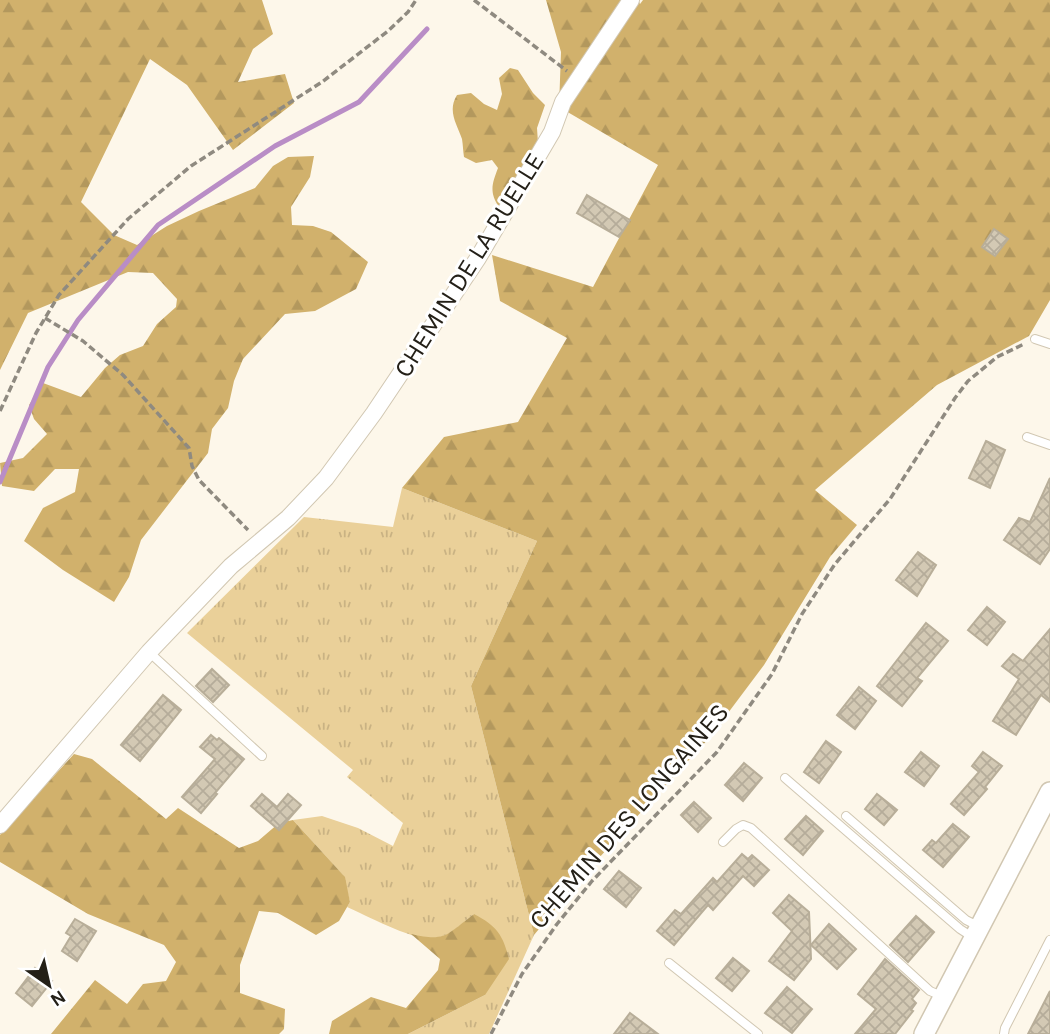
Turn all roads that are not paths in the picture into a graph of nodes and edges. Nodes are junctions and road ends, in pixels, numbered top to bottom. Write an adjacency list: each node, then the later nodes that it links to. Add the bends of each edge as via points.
1 (631, 0): 6 (street, CHEMIN DE LA RUELLE, via 563,102 552,132 512,201 374,414 326,478 288,518 231,566)
2 (1035, 339): 3 (lane)
3 (1050, 344)
4 (1027, 437): 5 (lane)
5 (1050, 445)
6 (149, 652): 7 (lane); 11 (street, CHEMIN DE LA RUELLE)
7 (262, 756)
8 (785, 778): 13 (lane, via 960,929)
9 (1050, 792): 13 (street)
10 (846, 816): 13 (lane)
11 (0, 825)
12 (723, 842): 16 (lane, via 743,825 751,828 930,990)
13 (977, 932): 16 (street)
14 (1050, 940): 19 (lane)
15 (670, 963): 17 (lane)
16 (944, 997): 18 (street)
17 (758, 1034)
18 (923, 1034)
19 (1004, 1034)

